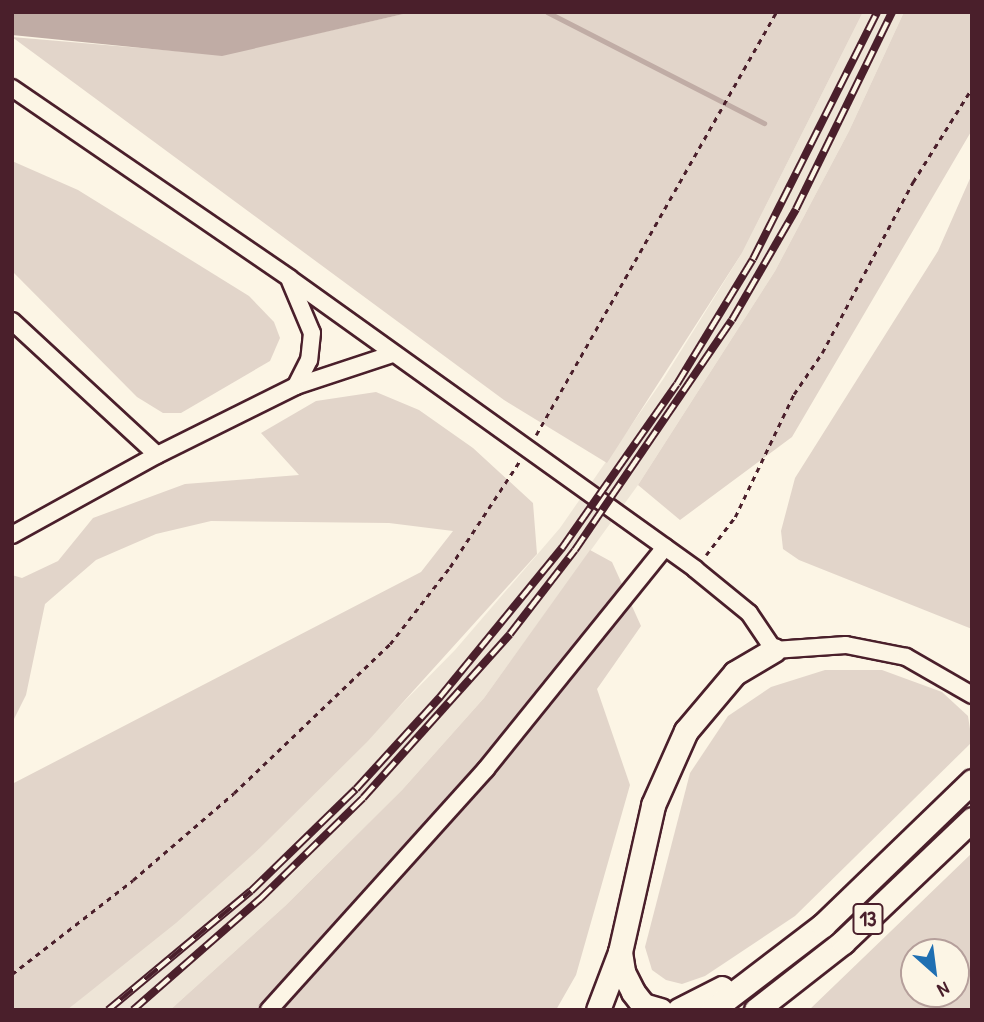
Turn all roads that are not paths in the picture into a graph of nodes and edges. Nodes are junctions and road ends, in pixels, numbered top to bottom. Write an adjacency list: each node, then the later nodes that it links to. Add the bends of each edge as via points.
1 (12, 88): 2 (street)
2 (289, 278): 4 (street); 5 (street, via 312,333 309,360)
3 (12, 321): 6 (street)
4 (393, 354): 5 (street); 8 (street)
5 (296, 386): 6 (street)
6 (157, 455): 7 (street)
7 (12, 535)
8 (665, 547): 9 (street, via 750,613); 16 (street, via 486,769)
9 (774, 650): 10 (street, via 846,645 906,657); 15 (highway, via 735,673 686,731 653,805)
10 (965, 690)
11 (972, 781): 13 (highway, 13)
12 (972, 819): 14 (highway, 13)
13 (823, 925): 19 (highway, via 705,999); 20 (highway, 13)
14 (843, 942): 21 (highway, 13); 22 (highway)
15 (620, 952): 17 (highway); 18 (highway, via 633,992 643,1004)
16 (269, 1010)
17 (598, 1010)
18 (660, 1010)
19 (679, 1010)
20 (712, 1010)
21 (756, 1010)
22 (776, 1010)

